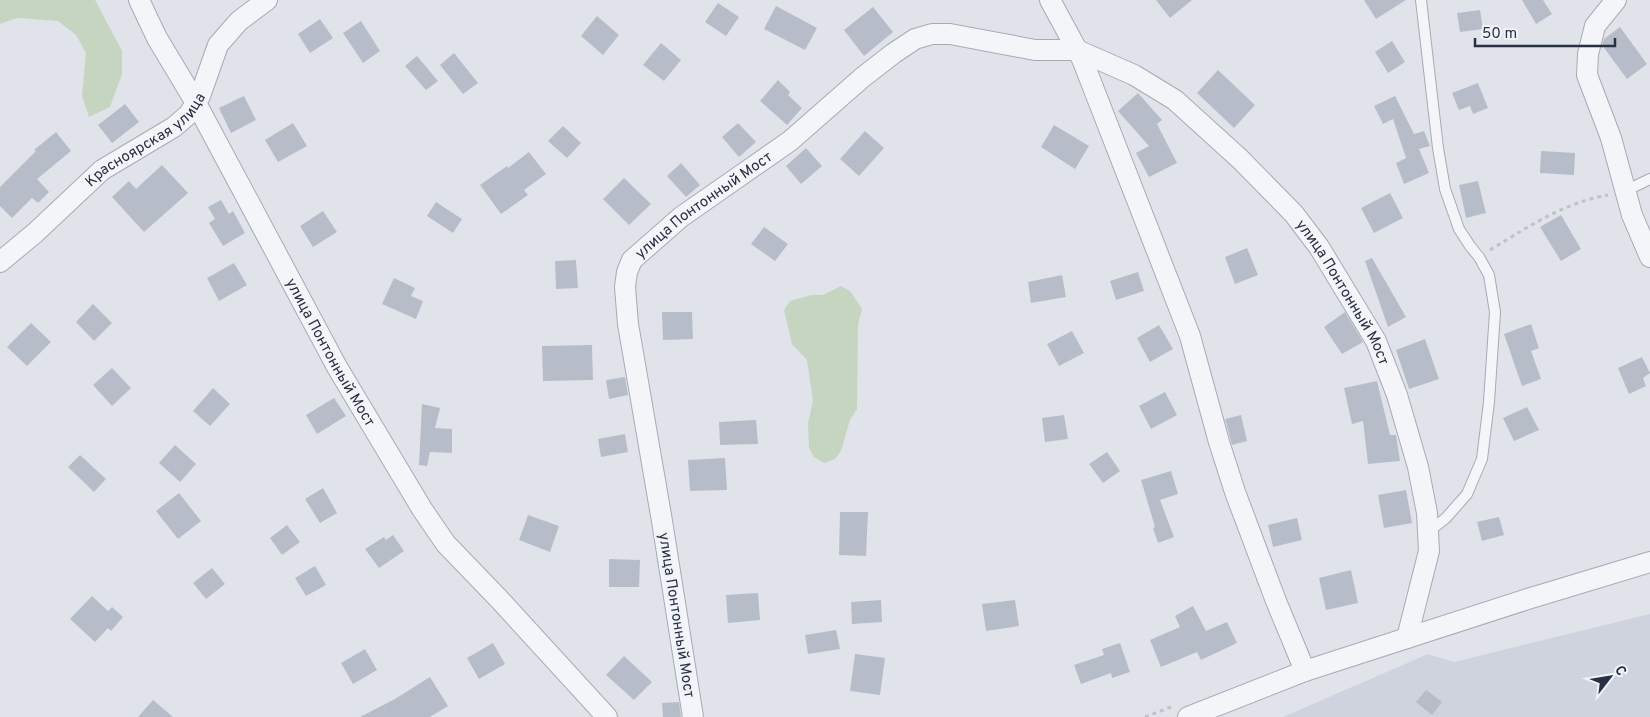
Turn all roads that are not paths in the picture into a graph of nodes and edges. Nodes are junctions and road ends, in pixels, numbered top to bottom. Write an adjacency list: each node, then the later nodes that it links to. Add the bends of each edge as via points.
1 (139, 0): 7 (street, улица Понтонный Мост, via 157,38)
2 (267, 0): 7 (street, Красноярская улица, via 239,21 218,45)
3 (1050, 0): 6 (street)
4 (1421, 0): 12 (lane, via 1445,189 1459,229 1489,275 1495,312 1482,459 1467,494 1446,518)
5 (1616, 0): 9 (street, via 1596,26 1588,54 1587,75 1611,138)
6 (1077, 50): 12 (street, улица Понтонный Мост, via 1134,75 1175,100 1240,159 1294,214 1320,247 1376,341 1397,395 1418,467); 15 (street, via 1190,336 1235,492); 17 (street, улица Понтонный Мост, via 1035,50 950,34 932,34 915,39 864,77 790,141 681,217 632,260 625,287 628,324)
7 (196, 102): 11 (street, Красноярская улица, via 189,114 174,127 102,170); 16 (street, улица Понтонный Мост, via 338,367 422,509 446,544)
8 (1650, 179): 9 (lane)
9 (1625, 191): 10 (street)
10 (1650, 257)
11 (0, 262)
12 (1428, 532): 14 (street, улица Понтонный Мост, via 1429,551)
13 (1650, 562): 14 (street)
14 (1407, 638): 15 (street)
15 (1305, 671): 18 (street)
16 (607, 717)
17 (693, 717)
18 (1188, 717)

